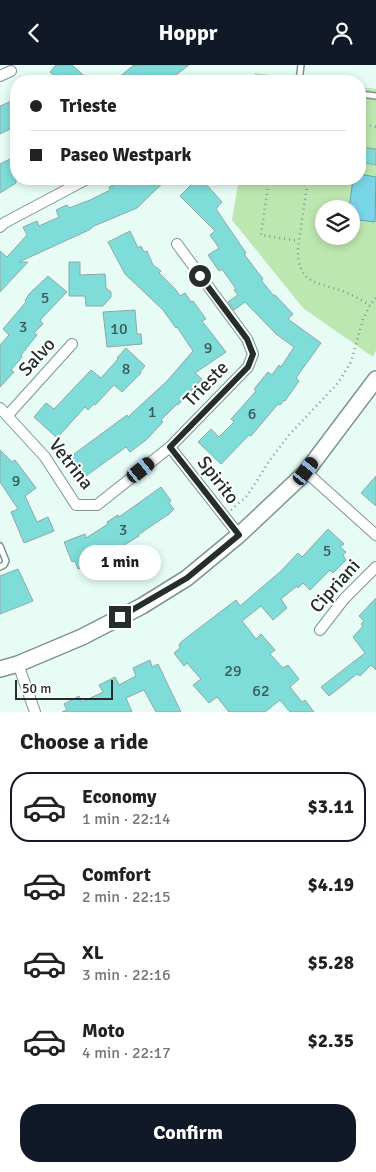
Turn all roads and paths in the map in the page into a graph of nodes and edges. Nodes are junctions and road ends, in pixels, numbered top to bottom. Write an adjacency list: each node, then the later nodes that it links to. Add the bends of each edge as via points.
1 (11, 71): 2 (street)
2 (0, 76)
3 (376, 123): 4 (path)
4 (376, 127)
5 (76, 185): 8 (street)
6 (267, 185): 9 (path, via 260,235)
7 (307, 185): 9 (path)
8 (0, 227)
9 (299, 241): 12 (path, via 299,264 308,278)
10 (176, 244): 16 (street, Trieste, via 247,339 253,354 248,367)
11 (376, 298): 12 (path)
12 (370, 305): 18 (path, via 350,362 338,383 288,436 247,496)
13 (72, 344): 15 (street, Salvo)
14 (376, 379): 17 (street)
15 (4, 411): 16 (street, Vetrina, via 45,457 76,505 97,505)
16 (170, 447): 18 (street, Spirito)
17 (306, 471): 19 (street); 20 (street)
18 (224, 516): 19 (street, Spirito)
19 (239, 535): 25 (street, via 187,578 142,606 82,637)
20 (376, 535)
21 (0, 546): 22 (lane, via 6,561)
22 (0, 567)
23 (376, 567): 24 (street, Cipriani)
24 (320, 629)
25 (18, 664): 26 (street); 27 (street)
26 (0, 669)
27 (35, 712)

